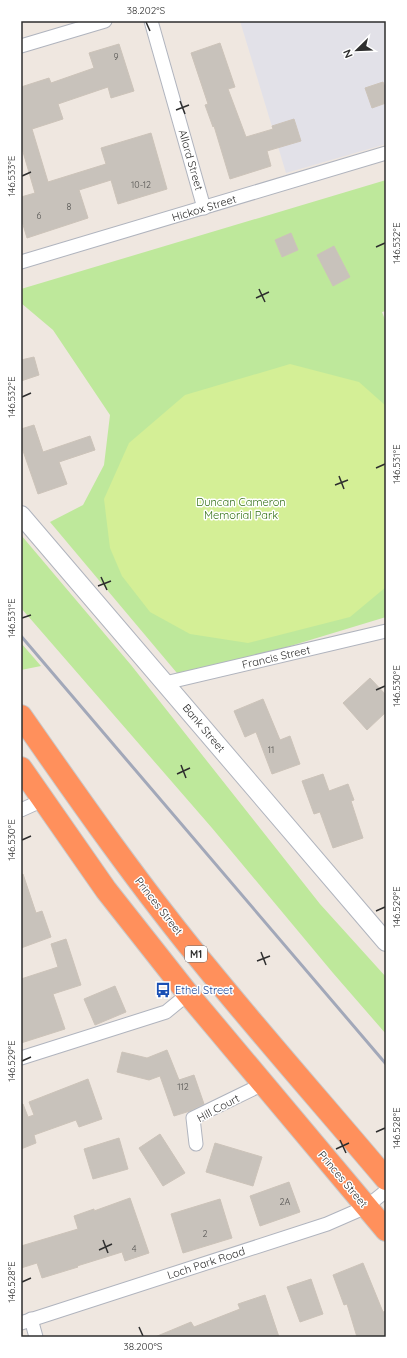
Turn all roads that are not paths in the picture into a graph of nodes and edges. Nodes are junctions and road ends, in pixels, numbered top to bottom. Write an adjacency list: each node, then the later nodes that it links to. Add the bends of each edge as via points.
1 (105, 21): 3 (street)
2 (151, 21): 5 (street, Allard Street)
3 (21, 46)
4 (386, 153): 5 (street, Hickox Street)
5 (204, 208): 6 (street, Hickox Street)
6 (21, 262)
7 (21, 515): 9 (main road, Bank Street)
8 (386, 631): 9 (street, Francis Street)
9 (165, 683): 14 (main road, Bank Street)
10 (21, 716): 12 (highway, Princes Street / M1)
11 (21, 768): 13 (highway, Princes Street)
12 (68, 784): 13 (highway); 19 (highway, Princes Street / M1, via 147,892 208,969)
13 (27, 806): 15 (highway, Princes Street, via 106,890)
14 (386, 942)
15 (188, 994): 16 (street, via 166,1012); 17 (highway, Princes Street)
16 (21, 1058)
17 (263, 1084): 18 (street, Hill Court, via 193,1118); 21 (highway, Princes Street)
18 (196, 1144)
19 (386, 1179)
20 (386, 1191): 21 (street, Loch Park Road)
21 (366, 1207): 22 (highway, Princes Street); 23 (street, Loch Park Road, via 326,1224)
22 (386, 1230)
23 (26, 1321): 24 (street)
24 (36, 1337)

